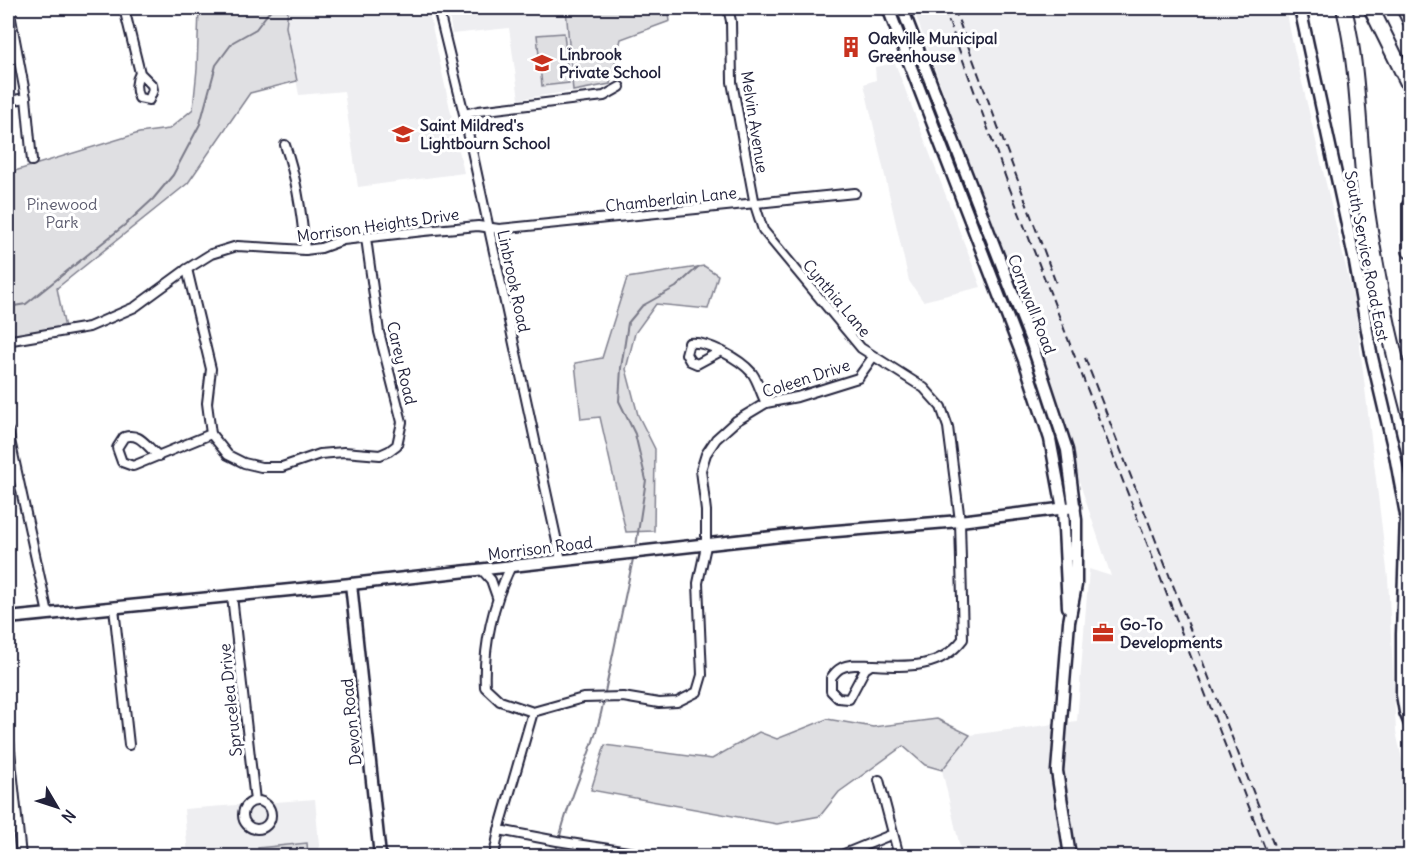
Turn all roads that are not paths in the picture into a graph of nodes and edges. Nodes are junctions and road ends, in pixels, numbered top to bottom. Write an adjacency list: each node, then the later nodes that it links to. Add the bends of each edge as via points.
1 (9, 8): 15 (street)
2 (124, 8): 12 (street)
3 (438, 8): 17 (street, Linbrook Road)
4 (728, 8): 21 (street, Melvin Avenue, via 732,82)
5 (888, 8): 37 (street, Cornwall Road, via 1028,370 1050,439)
6 (902, 8): 36 (street, Cornwall Road, via 1054,406 1067,450)
7 (1300, 8): 52 (street, South Service Road East, via 1406,515 1402,695)
8 (1344, 8): 32 (highway, via 1354,58 1367,211)
9 (1371, 8): 14 (highway)
10 (1404, 8): 11 (highway)
11 (1410, 20)
12 (140, 73)
13 (620, 87): 17 (street, via 604,96)
14 (1410, 87)
15 (26, 98): 16 (street); 19 (street)
16 (8, 101)
17 (464, 114): 23 (street, Linbrook Road)
18 (285, 145): 25 (street, via 299,197)
19 (32, 161)
20 (855, 193): 21 (street, Chamberlain Lane)
21 (755, 205): 23 (street, Chamberlain Lane); 30 (street, Cynthia Lane, via 768,238 861,348)
22 (1410, 205): 26 (highway)
23 (489, 228): 24 (street, Morrison Heights Drive); 40 (street, Linbrook Road)
24 (366, 238): 25 (street, Morrison Heights Drive); 34 (street, Carey Road, via 379,332 402,422 396,445 380,455 320,454 282,467 261,467 228,455)
25 (305, 250): 27 (street, Morrison Heights Drive, via 237,246 210,254)
26 (1410, 251)
27 (187, 269): 28 (street, Morrison Heights Drive, via 135,307 88,327 12,340); 34 (street, via 211,369 207,403)
28 (8, 345)
29 (721, 351): 31 (street, via 752,373)
30 (873, 357): 31 (street, Coleen Drive, via 858,378); 38 (street, Cynthia Lane, via 924,388 941,407 948,427)
31 (766, 403): 39 (street, Coleen Drive, via 736,421 706,454 701,470)
32 (1410, 416)
33 (8, 431): 47 (street)
34 (211, 434): 35 (street)
35 (159, 456): 35 (street, via 129,466 122,462 117,448 124,436 136,435)
36 (1075, 507): 37 (street, Morrison Road); 49 (street, Cornwall Road, via 1076,585)
37 (1063, 509): 38 (street, Morrison Road); 49 (street, Cornwall Road)
38 (960, 521): 39 (street, Morrison Road); 50 (street, Cynthia Lane, via 963,639 955,651 933,662 897,668)
39 (706, 546): 40 (street, Morrison Road); 51 (street, Coleen Drive, via 698,584 702,675 697,692 677,702 659,703 623,697 583,698)
40 (561, 561): 41 (street, Morrison Road)
41 (512, 566): 42 (street, Morrison Road); 45 (street)
42 (482, 570): 43 (street, Morrison Road); 45 (street)
43 (351, 584): 44 (street, Morrison Road); 61 (street, Devon Road)
44 (232, 596): 46 (street, Morrison Road); 56 (street, Sprucelea Drive)
45 (498, 597): 51 (street, via 484,663 485,687 500,701)
46 (114, 608): 47 (street, Morrison Road); 54 (street)
47 (48, 614): 48 (street, Morrison Road)
48 (8, 618)
49 (1069, 622): 66 (street, Cornwall Road, via 1057,771)
50 (871, 665): 50 (street, Cynthia Lane, via 840,668 831,678 831,691 838,698 849,699)
51 (533, 712): 57 (street)
52 (1410, 724)
53 (8, 730): 60 (street)
54 (129, 745)
55 (879, 780): 58 (street)
56 (255, 801)
57 (500, 830): 59 (street); 62 (street)
58 (893, 834): 64 (street); 65 (street)
59 (602, 852): 63 (street)
60 (21, 856)
61 (380, 856)
62 (494, 856)
63 (654, 856)
64 (839, 856)
65 (899, 856)
66 (1070, 856)

